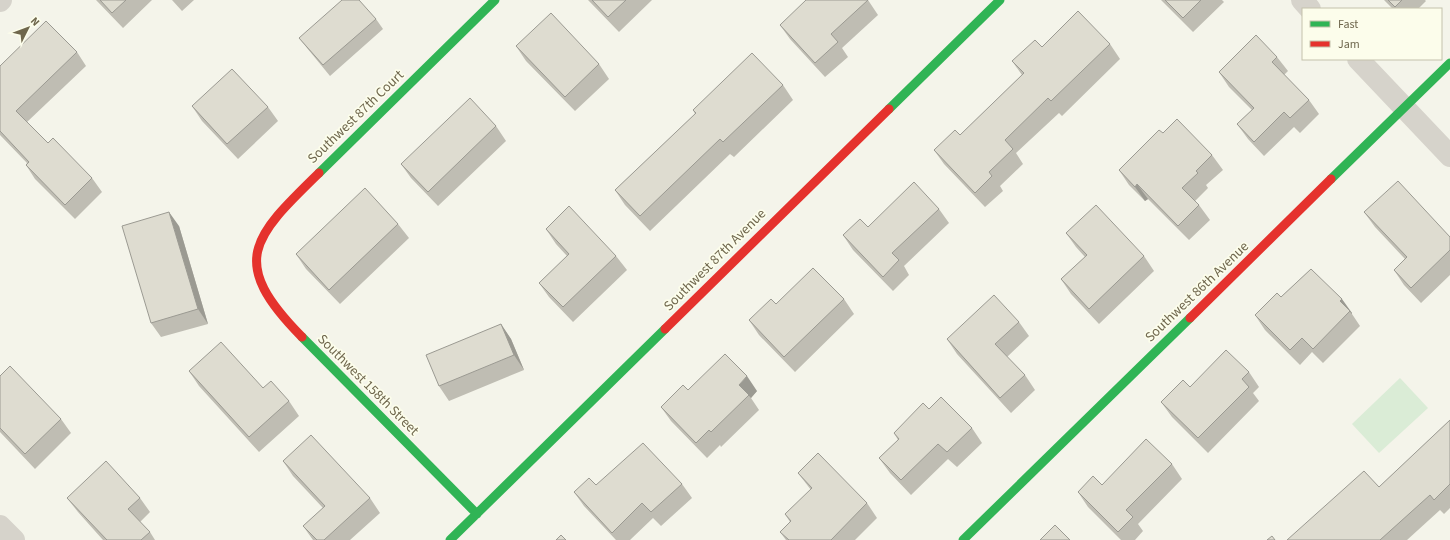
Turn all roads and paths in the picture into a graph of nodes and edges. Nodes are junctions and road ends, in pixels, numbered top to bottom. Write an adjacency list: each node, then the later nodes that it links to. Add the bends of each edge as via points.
1 (495, 0): 9 (street, Southwest 87th Court, via 282,210 260,240)
2 (1000, 0): 10 (street, Southwest 87th Avenue)
3 (1302, 0): 4 (street)
4 (1309, 8)
5 (1359, 60): 7 (street)
6 (1450, 63): 7 (street, Southwest 86th Avenue)
7 (1405, 108): 8 (street); 14 (street, Southwest 86th Avenue)
8 (1450, 156)
9 (255, 265): 10 (street, Southwest 158th Street, via 270,304)
10 (477, 514): 13 (street, Southwest 87th Avenue)
11 (0, 526): 12 (street)
12 (14, 540)
13 (450, 540)
14 (963, 540)

